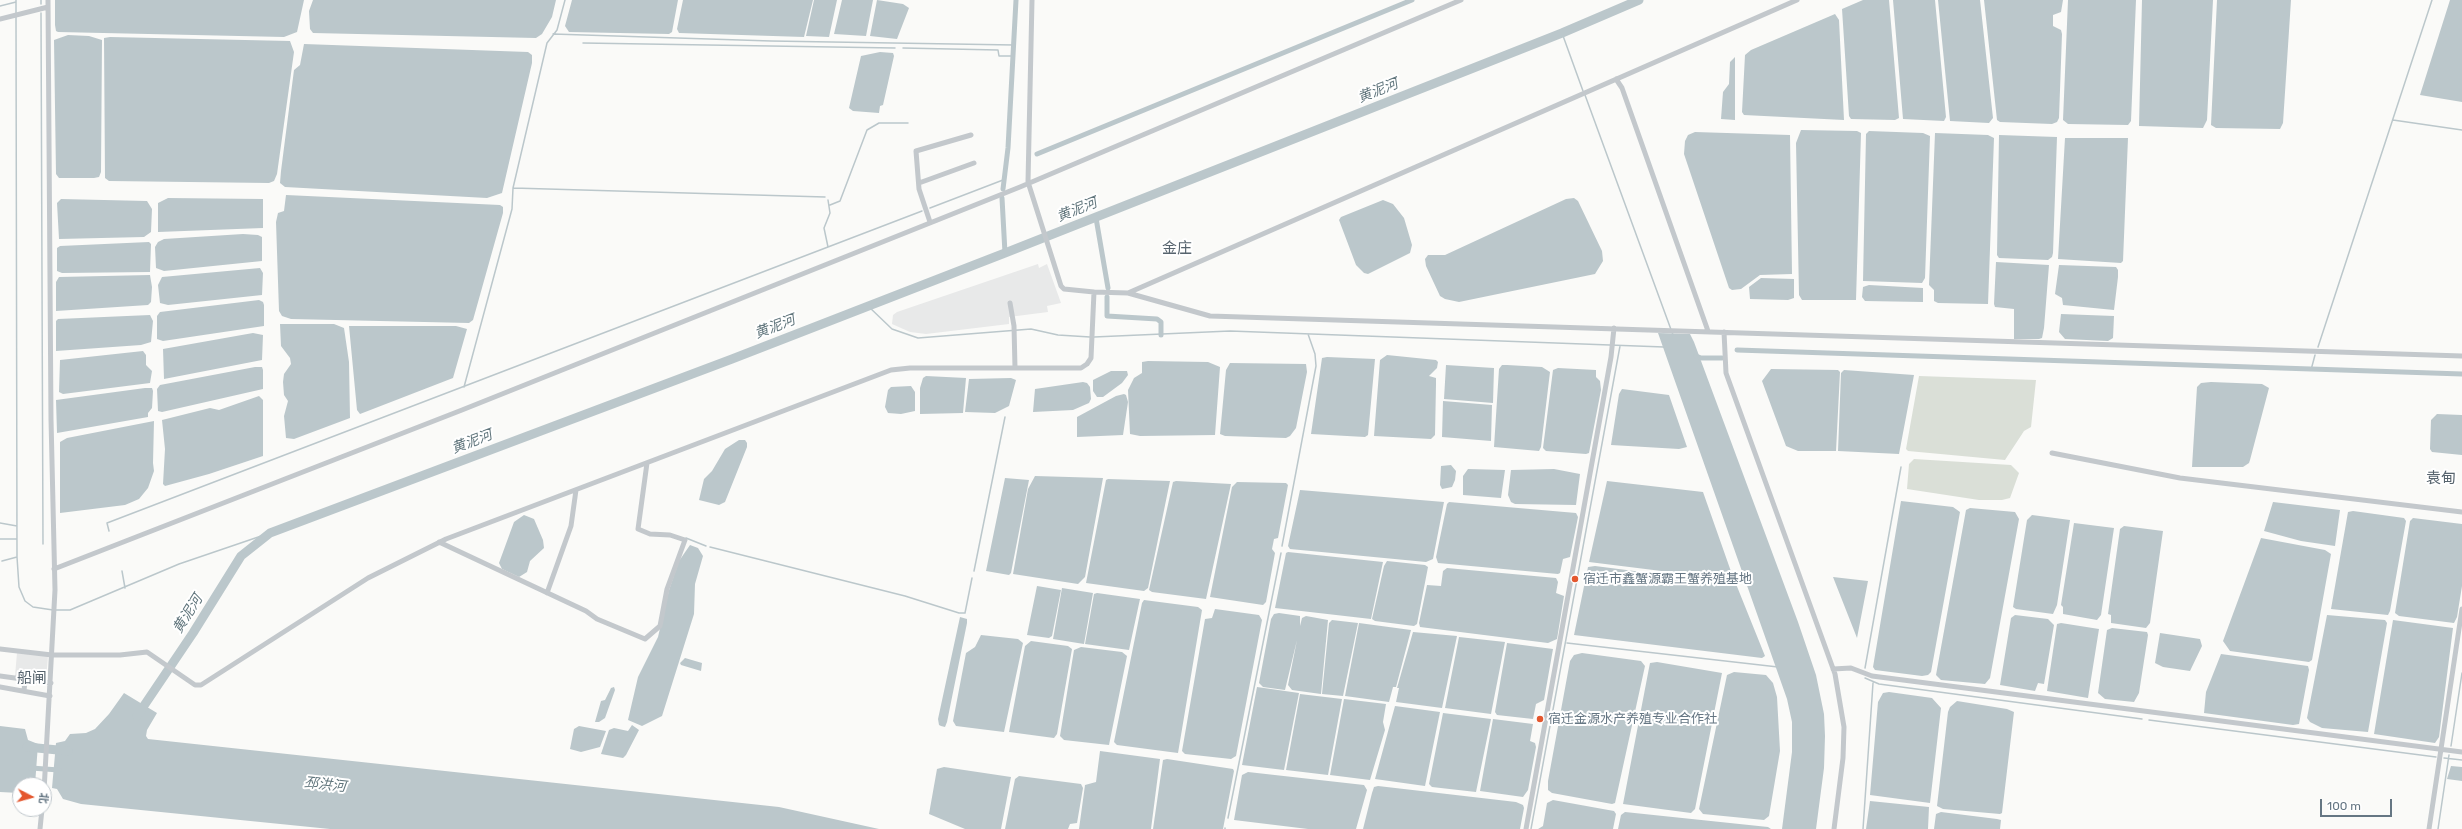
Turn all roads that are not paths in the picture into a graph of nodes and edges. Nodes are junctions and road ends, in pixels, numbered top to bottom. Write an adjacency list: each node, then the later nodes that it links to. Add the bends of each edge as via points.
1 (48, 0): 5 (street)
2 (1032, 0): 10 (street)
3 (1461, 0): 10 (street)
4 (1797, 0): 7 (street)
5 (48, 7): 6 (street); 26 (street, via 50,419)
6 (0, 19)
7 (1616, 79): 14 (street); 17 (street, via 1622,88)
8 (971, 135): 11 (street, via 916,152)
9 (974, 163): 11 (street)
10 (1028, 182): 12 (street); 13 (street, via 1038,218 1064,289)
11 (919, 183): 12 (street)
12 (930, 222): 26 (street, via 462,410)
13 (1094, 292): 14 (street); 20 (street, via 1092,350 1087,364 1081,368)
14 (1128, 293): 16 (street, via 1210,316)
15 (1010, 302): 20 (street, via 1015,335)
16 (1614, 328): 17 (street); 43 (street)
17 (1708, 331): 18 (street)
18 (1724, 332): 19 (street); 31 (street, via 1726,373)
19 (2462, 356)
20 (1015, 368): 22 (street, via 891,370)
21 (2052, 453): 24 (street, via 2180,478)
22 (647, 463): 23 (street); 27 (street, via 638,528 650,534 670,535 684,540 667,589 660,626 645,639 597,619 586,611)
23 (576, 490): 25 (street); 27 (street, via 571,526)
24 (2462, 512)
25 (440, 542): 27 (street); 30 (street, via 368,578 208,682 195,685 151,654 141,651 120,655)
26 (54, 569): 30 (street)
27 (547, 593)
28 (2462, 609): 38 (street)
29 (0, 649): 30 (street)
30 (52, 655): 34 (street)
31 (1833, 669): 38 (street, via 1851,668 1872,676); 44 (street, via 1844,727)
32 (0, 676): 33 (street)
33 (25, 680): 34 (street); 36 (street)
34 (51, 683): 37 (street)
35 (0, 687): 36 (street)
36 (24, 691): 37 (street)
37 (50, 696): 40 (street)
38 (2441, 750): 39 (street); 45 (street)
39 (2462, 752)
40 (45, 777)
41 (41, 817): 42 (street)
42 (40, 829)
43 (1526, 829)
44 (1834, 829)
45 (2429, 829)

